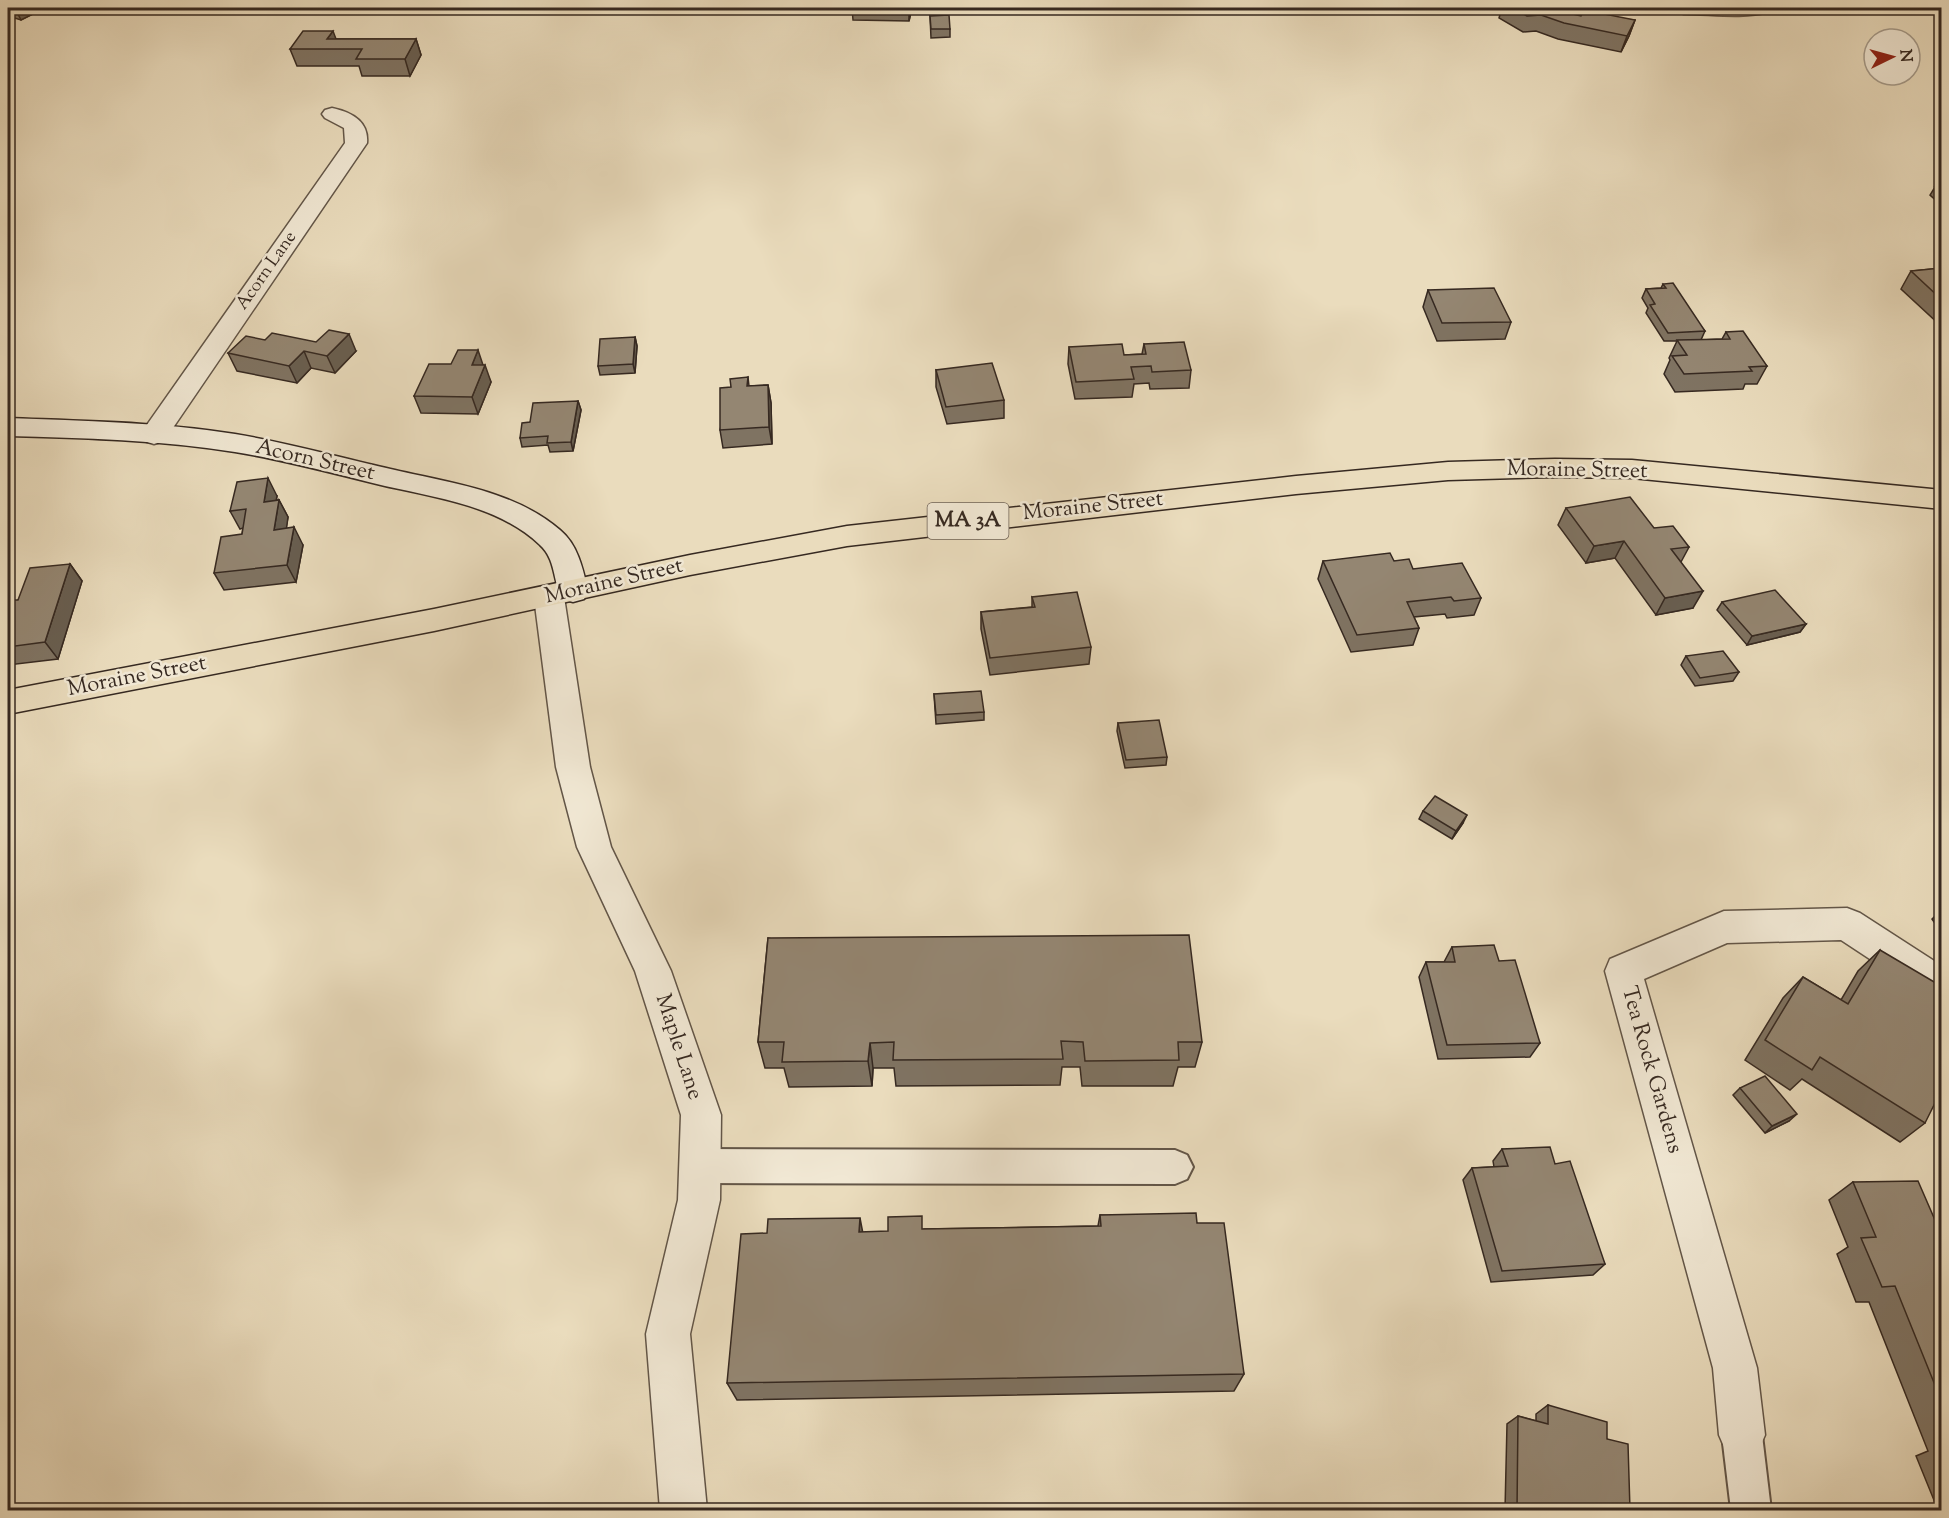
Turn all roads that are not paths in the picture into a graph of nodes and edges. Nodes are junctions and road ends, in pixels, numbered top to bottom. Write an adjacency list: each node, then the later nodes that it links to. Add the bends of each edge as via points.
1 (1684, 8): 2 (street)
2 (1762, 8)
3 (332, 114): 5 (street, Acorn Lane, via 354,125 356,143)
4 (8, 427): 5 (street, Acorn Street)
5 (154, 435): 7 (street, Acorn Street, via 236,443 460,495 508,511 533,523 552,539 567,562)
6 (1941, 500): 7 (main road, Moraine Street / MA 3A, via 1632,470 1448,471 847,536)
7 (561, 594): 8 (main road, Moraine Street / MA 3A); 10 (street, Maple Lane, via 573,767 594,847 653,971 700,1115)
8 (8, 702)
9 (1941, 986): 12 (street, Tea Rock Gardens, via 1847,924 1724,927 1623,971 1735,1368)
10 (701, 1166): 11 (lane); 13 (street, Maple Lane, via 699,1200 668,1334)
11 (1175, 1167)
12 (1742, 1435): 14 (lane)
13 (684, 1510)
14 (1751, 1510)

